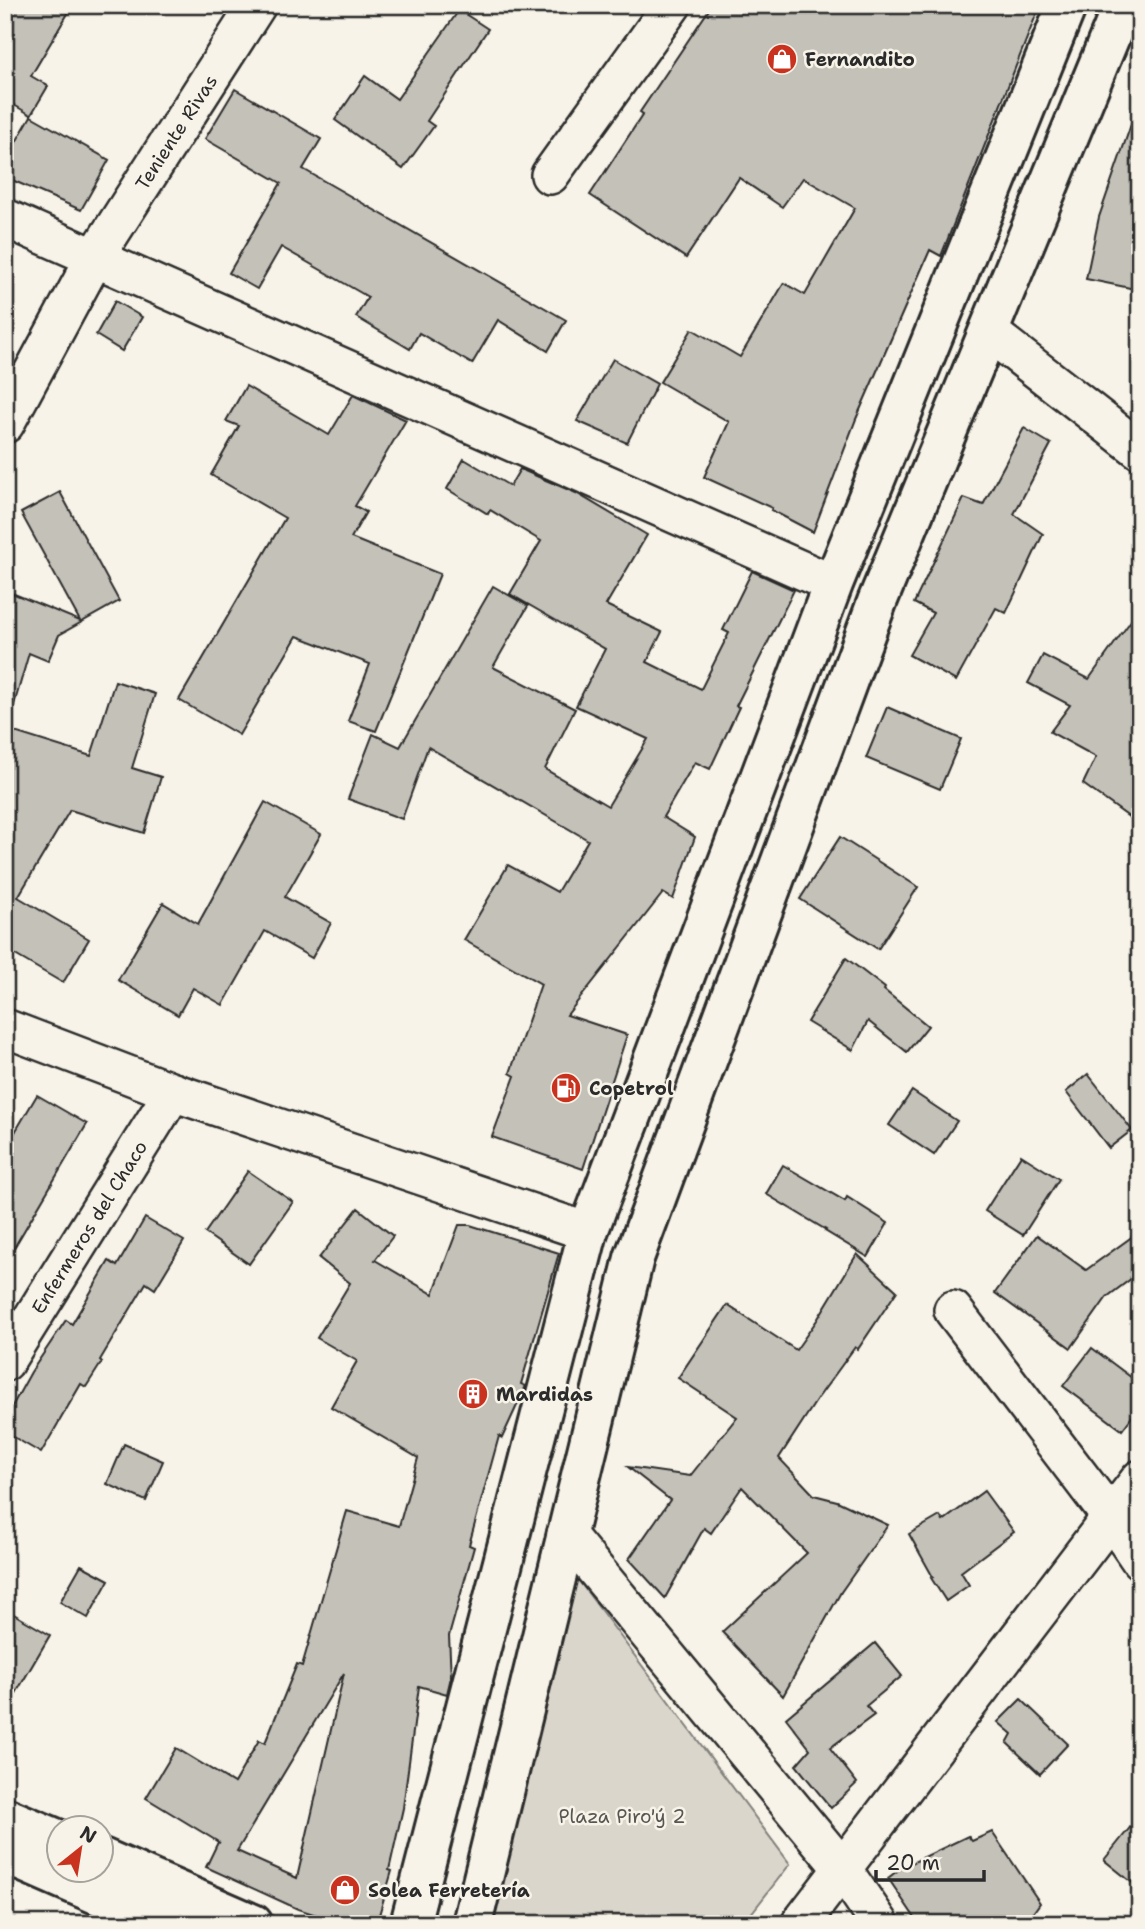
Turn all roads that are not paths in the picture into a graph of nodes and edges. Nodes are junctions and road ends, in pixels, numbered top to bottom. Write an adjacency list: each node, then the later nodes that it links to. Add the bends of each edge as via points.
1 (257, 5): 7 (street, Teniente Rivas)
2 (672, 5): 5 (street)
3 (1068, 5): 11 (main road)
4 (1123, 5): 8 (main road)
5 (550, 174)
6 (5, 218): 7 (street)
7 (94, 259): 9 (street, Teniente Rivas); 11 (street)
8 (990, 333): 10 (street); 19 (main road, via 877,602 634,1258)
9 (5, 424)
10 (1140, 450)
11 (833, 584): 14 (main road)
12 (5, 1028): 13 (street)
13 (173, 1092): 14 (street); 16 (street, Enfermeros del Chaco)
14 (588, 1232): 28 (main road)
15 (953, 1310): 18 (street)
16 (5, 1362)
17 (1140, 1479): 18 (street)
18 (1110, 1516): 20 (street); 25 (street)
19 (566, 1534): 25 (street); 29 (main road)
20 (1140, 1560)
21 (5, 1817): 22 (main road)
22 (46, 1834)
23 (5, 1854): 26 (main road)
24 (116, 1864): 27 (main road)
25 (841, 1867): 30 (street); 31 (street)
26 (165, 1924)
27 (253, 1924)
28 (410, 1924)
29 (472, 1924)
30 (800, 1924)
31 (880, 1924)

